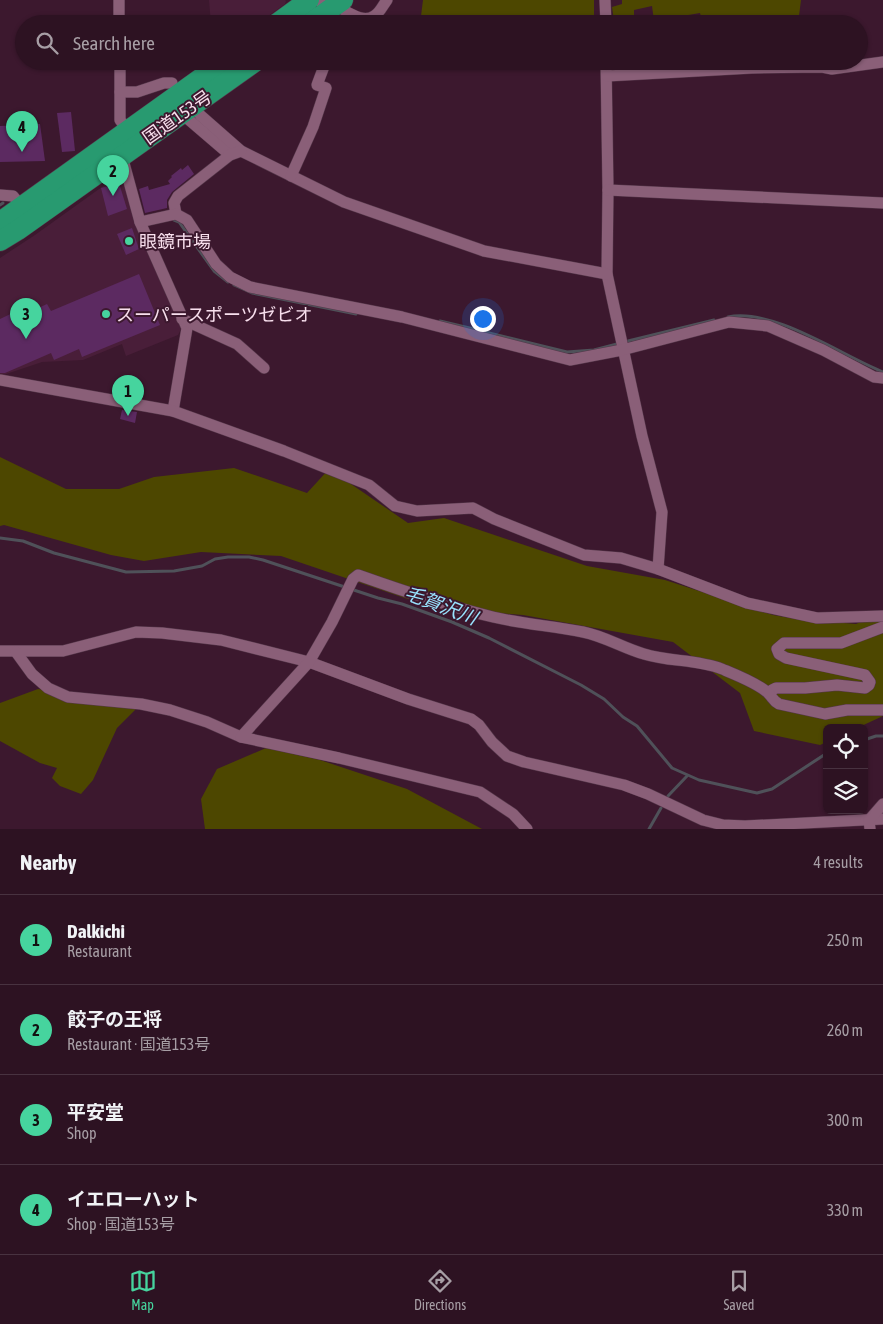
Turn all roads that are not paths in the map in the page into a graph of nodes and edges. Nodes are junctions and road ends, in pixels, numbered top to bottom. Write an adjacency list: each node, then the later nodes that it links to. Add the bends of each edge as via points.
1 (119, 0): 6 (street)
2 (309, 0): 7 (highway)
3 (387, 0): 9 (street)
4 (605, 0): 10 (street)
5 (334, 10): 8 (street)
6 (120, 15)
7 (288, 15)
8 (350, 15)
9 (376, 15)
10 (606, 15)
11 (883, 62): 12 (street)
12 (868, 64)
13 (120, 70): 21 (street)
14 (213, 70): 23 (highway, 国道153号)
15 (245, 70): 22 (highway, 国道153号)
16 (323, 70): 26 (street, via 317,85 326,88)
17 (607, 70): 19 (street)
18 (716, 70): 19 (street)
19 (607, 76): 27 (street)
20 (172, 83): 21 (street, via 137,92)
21 (120, 92): 23 (street, via 120,120)
22 (191, 114): 24 (street); 24 (street); 25 (highway, 国道153号)
23 (128, 131): 30 (highway, 国道153号)
24 (235, 153): 26 (street); 31 (street, via 178,196 174,203)
25 (122, 156): 33 (street); 34 (highway, 国道153号)
26 (291, 176): 35 (street, via 344,202 484,251)
27 (608, 190): 29 (street); 35 (street)
28 (0, 195): 30 (street, via 13,196)
29 (883, 203)
30 (22, 207): 32 (highway, 国道153号)
31 (176, 214): 33 (street); 37 (street, via 187,220 216,264 230,277 250,287 402,317 570,360)
32 (0, 222)
33 (140, 222): 36 (street)
34 (0, 241)
35 (607, 274): 37 (street)
36 (182, 318): 38 (street, via 237,344); 41 (street, via 186,328)
37 (622, 350): 39 (street, via 729,322 768,326 874,377); 42 (street, via 662,512)
38 (264, 368)
39 (883, 378)
40 (0, 380): 41 (street)
41 (173, 411): 42 (street, via 369,485 395,506 417,511 473,508 584,554 621,558)
42 (658, 569): 43 (street, via 747,603 817,618)
43 (883, 616)
44 (883, 626): 48 (street, via 841,644 784,642 777,649 778,654 786,658 865,675 870,682 865,688 837,685 776,688)
45 (0, 651): 46 (street)
46 (16, 652): 47 (street, via 63,651 136,632 221,640); 50 (street, via 32,674 48,688 68,697 170,710)
47 (308, 662): 48 (street, via 358,575 495,618 583,632 643,654 706,664); 50 (street); 53 (street, via 471,719 507,756 624,785 703,820 745,826)
48 (770, 694): 49 (street, via 778,704 825,714)
49 (883, 710)
50 (241, 737): 54 (street, via 480,792 513,814)
51 (883, 804): 53 (street)
52 (883, 819): 53 (street)
53 (870, 825)
54 (528, 829)

